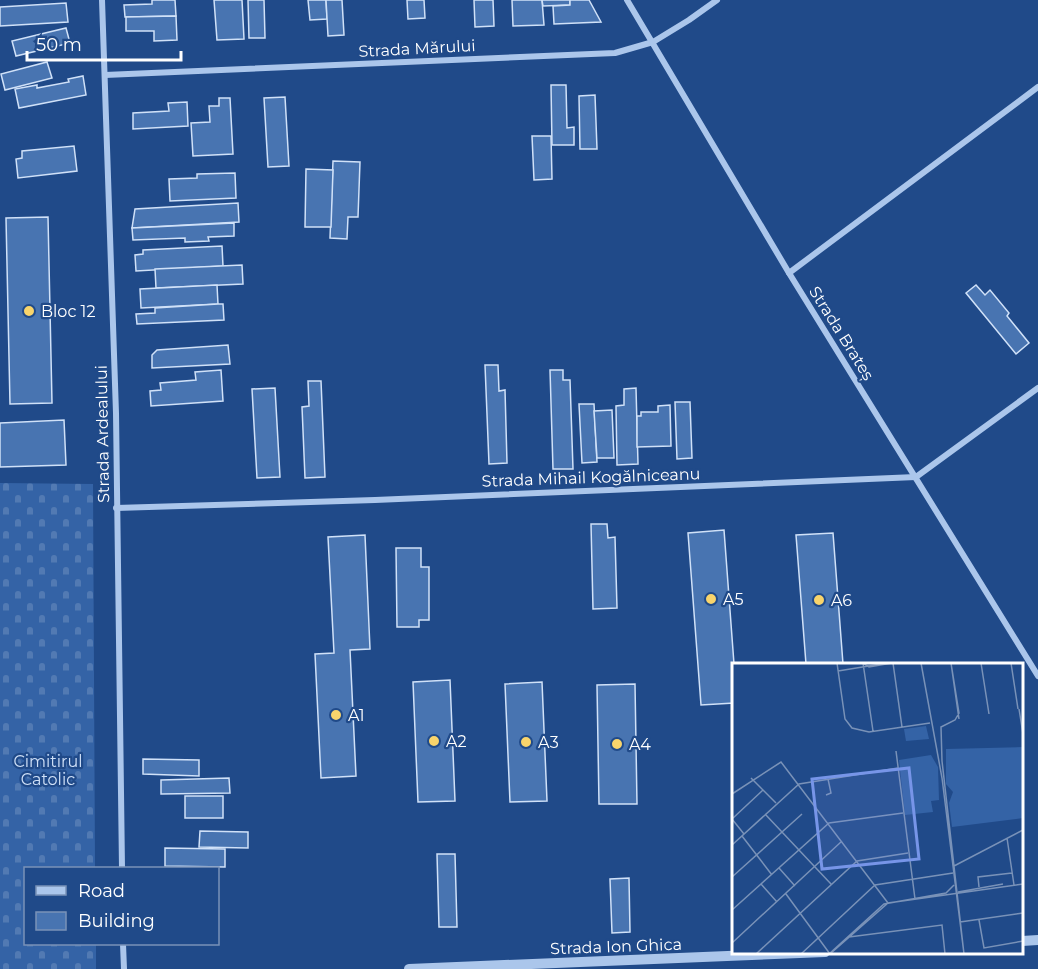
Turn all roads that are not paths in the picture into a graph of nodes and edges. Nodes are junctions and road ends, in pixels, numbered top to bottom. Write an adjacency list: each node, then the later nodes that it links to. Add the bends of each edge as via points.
1 (102, 0): 5 (street, Strada Ardealului)
2 (627, 0): 4 (street, Strada Brateș)
3 (717, 0): 4 (street, Strada Mărului)
4 (653, 42): 5 (street, Strada Mărului, via 615,53); 7 (street, Strada Brateș)
5 (105, 75): 10 (street, Strada Ardealului)
6 (1038, 87): 7 (street)
7 (789, 273): 9 (street, Strada Brateș)
8 (1038, 388): 9 (street)
9 (916, 477): 10 (street, Strada Mihail Kogălniceanu); 11 (street, Strada Brateș)
10 (116, 508): 12 (street, Strada Ardealului)
11 (1038, 676)
12 (122, 867)
13 (1038, 940): 14 (street)
14 (1023, 941)
15 (123, 945): 17 (street)
16 (776, 954): 18 (street, Strada Ion Ghica)
17 (124, 969)
18 (409, 969)

